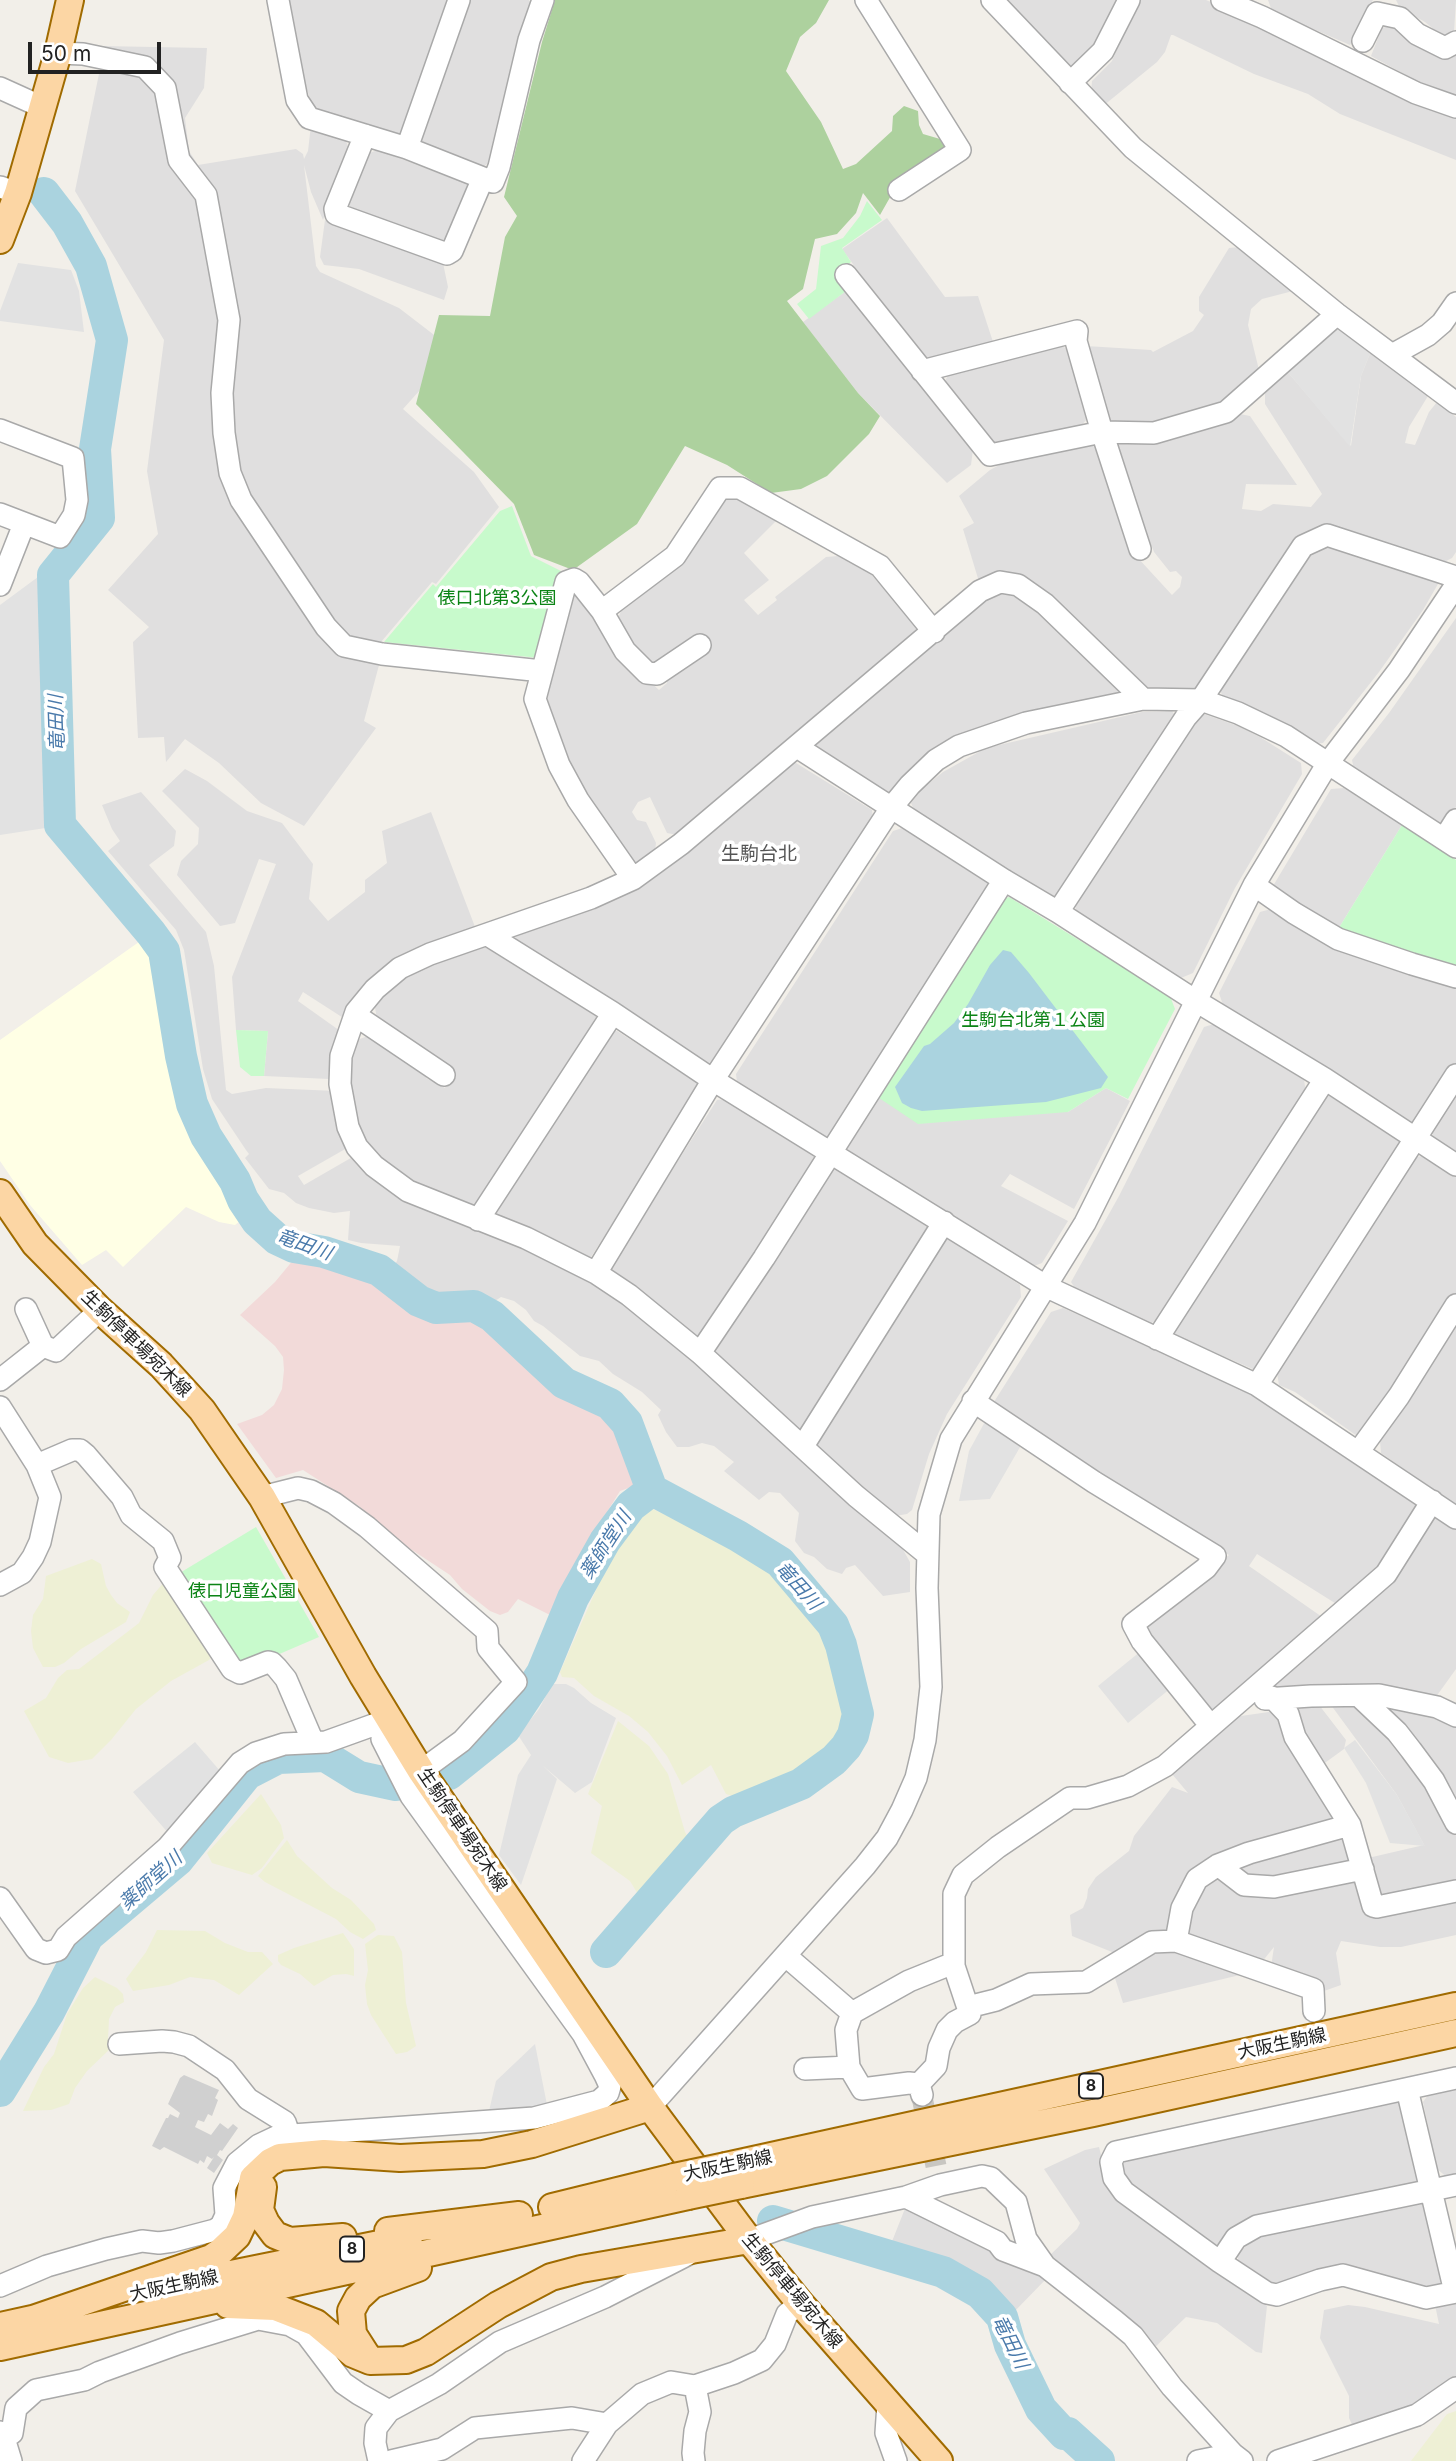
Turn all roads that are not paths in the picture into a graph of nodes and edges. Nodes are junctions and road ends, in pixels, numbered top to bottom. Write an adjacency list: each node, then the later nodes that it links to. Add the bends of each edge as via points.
1 (70, 0): 12 (main road)
2 (278, 0): 17 (street, via 297,100 309,118)
3 (459, 0): 18 (street)
4 (543, 0): 19 (street, via 494,182)
5 (866, 0): 21 (street, via 960,150)
6 (992, 0): 13 (street)
7 (1129, 0): 13 (street, via 1103,51)
8 (1223, 0): 9 (street)
9 (1253, 6): 16 (street, via 1416,93)
10 (1363, 41): 11 (street, via 1377,13 1400,18 1417,34 1445,48)
11 (1456, 42)
12 (58, 52): 15 (main road); 40 (street, via 145,67 165,88 179,160 206,195 229,320 222,393 230,473 241,499 326,627 344,646 373,652)
13 (1070, 83): 25 (street, via 1133,148)
14 (0, 88): 15 (street)
15 (42, 107): 20 (main road)
16 (1456, 107)
17 (365, 135): 18 (street); 19 (street, via 336,214 447,254)
18 (407, 148): 19 (street)
19 (482, 178)
20 (9, 190): 22 (main road)
21 (899, 190)
22 (0, 240)
23 (846, 275): 27 (street)
24 (1456, 303): 26 (street, via 1428,335)
25 (1337, 314): 26 (street); 30 (street, via 1226,412 1154,432)
26 (1392, 355): 28 (street)
27 (922, 371): 30 (street, via 990,455); 30 (street, via 1077,331)
28 (1456, 402)
29 (0, 430): 32 (street, via 73,458 75,515 60,537)
30 (1102, 432): 33 (street)
31 (0, 514): 32 (street)
32 (24, 524): 35 (street)
33 (1140, 549)
34 (1456, 577): 42 (street, via 1327,535 1303,546)
35 (0, 585)
36 (1456, 585): 44 (street)
37 (602, 611): 38 (street, via 675,556 720,488 740,488 880,566); 39 (street, via 625,651 646,673 657,674); 40 (street, via 579,582 566,582)
38 (934, 632): 41 (street, via 980,591 1000,582 1018,585 1045,604); 43 (street)
39 (700, 645)
40 (542, 671): 48 (street, via 535,699 559,765)
41 (1143, 699): 42 (street); 45 (street, via 1026,723 959,746 936,760)
42 (1201, 700): 44 (street, via 1286,736); 51 (street)
43 (797, 747): 45 (street); 48 (street)
44 (1328, 763): 47 (street); 50 (street)
45 (891, 808): 49 (street); 60 (street)
46 (1456, 820): 47 (street)
47 (1450, 843)
48 (633, 879): 52 (street)
49 (1004, 880): 51 (street); 62 (street)
50 (1254, 884): 53 (street, via 1338,939); 54 (street)
51 (1058, 912): 54 (street)
52 (488, 935): 55 (street); 56 (street, via 400,968 374,989)
53 (1456, 977)
54 (1196, 1001): 59 (street); 68 (street, via 1086,1223)
55 (613, 1013): 60 (street); 65 (street)
56 (355, 1015): 57 (street); 65 (street, via 341,1056 340,1084 357,1147 408,1191)
57 (444, 1075)
58 (1456, 1075): 61 (street)
59 (1325, 1079): 61 (street); 72 (street)
60 (713, 1080): 62 (street); 67 (street)
61 (1415, 1139): 63 (street); 76 (street)
62 (832, 1152): 66 (street); 74 (street)
63 (1456, 1165)
64 (0, 1193): 71 (main road, 生駒停車場宛木線, via 35,1244)
65 (478, 1220): 67 (street)
66 (944, 1222): 68 (street); 79 (street)
67 (596, 1273): 74 (street)
68 (1047, 1287): 72 (street); 77 (street)
69 (1456, 1305): 80 (street)
70 (26, 1309): 73 (street)
71 (100, 1310): 73 (street, via 56,1351); 82 (main road, 生駒停車場宛木線, via 202,1410)
72 (1157, 1339): 76 (street)
73 (43, 1346): 75 (street)
74 (701, 1353): 79 (street)
75 (0, 1380)
76 (1257, 1385): 80 (street)
77 (973, 1401): 85 (street, via 951,1439 938,1479 929,1514); 91 (street, via 1215,1556 1133,1624)
78 (0, 1407): 81 (street)
79 (803, 1446): 85 (street)
80 (1359, 1451): 83 (street)
81 (37, 1465): 86 (street, via 50,1497 40,1542 22,1573); 93 (street, via 72,1450 86,1455 122,1497 131,1515 163,1541 170,1558 165,1567 232,1669 240,1673 268,1662 277,1668)
82 (262, 1497): 92 (main road, 生駒停車場宛木線, via 363,1676); 94 (street, via 298,1488 334,1503 487,1631 488,1648 516,1682 462,1741)
83 (1432, 1501): 84 (street); 89 (street, via 1386,1574)
84 (1456, 1518)
85 (927, 1554): 102 (street, via 931,1687 916,1778 887,1838)
86 (0, 1585)
87 (1359, 1696): 88 (street); 90 (street, via 1397,1698); 95 (street, via 1397,1732 1434,1780)
88 (1272, 1697): 89 (street); 96 (street, via 1288,1714 1296,1737)
89 (1233, 1707): 91 (street)
90 (1456, 1716)
91 (1210, 1725): 103 (street, via 1165,1766 1128,1786 1057,1805 963,1875 954,1894)
92 (386, 1729): 93 (street); 94 (main road, 生駒停車場宛木線); 115 (street, via 411,1796 583,2034 610,2086 599,2101 534,2118)
93 (313, 1742): 100 (street, via 284,1744 240,1763 167,1848 66,1937 58,1950 36,1949)
94 (421, 1771): 114 (main road, 生駒停車場宛木線)
95 (1456, 1823)
96 (1350, 1825): 97 (street); 98 (street)
97 (1218, 1865): 98 (street, via 1244,1885 1274,1887); 101 (street, via 1197,1879 1182,1908)
98 (1363, 1869): 99 (street, via 1377,1907)
99 (1456, 1891)
100 (0, 1898)
101 (1176, 1941): 105 (street, via 1152,1942 1086,1982 1031,1984); 106 (street, via 1313,1989)
102 (786, 1956): 107 (street); 114 (street)
103 (954, 1966): 105 (street); 107 (street, via 909,1981)
104 (1456, 2006): 116 (main road, 大阪生駒線 / 8)
105 (968, 2007): 110 (street, via 970,2014 947,2031 936,2066 920,2091 908,2083 862,2089)
106 (1314, 2011)
107 (852, 2013): 110 (street, via 846,2030)
108 (1456, 2033): 116 (main road, 大阪生駒線 / 8, via 1093,2113)
109 (119, 2044): 115 (street, via 162,2041 189,2046 225,2070 248,2098 285,2122)
110 (849, 2067): 111 (street)
111 (805, 2069)
112 (1456, 2078): 113 (street)
113 (1408, 2089): 118 (street); 123 (street, via 1116,2152 1111,2162 1114,2178 1124,2192)
114 (650, 2107): 115 (main road, via 532,2144 483,2154 400,2158); 121 (main road, 生駒停車場宛木線)
115 (293, 2144): 120 (main road, via 264,2182 260,2210 275,2235 290,2241); 125 (street, via 259,2145 237,2163 224,2188 226,2216 215,2230 173,2241 142,2241 106,2249); 129 (main road, via 253,2178 246,2217 237,2236 220,2252)
116 (733, 2175): 120 (main road, 大阪生駒線 / 8, bridge)
117 (1456, 2185): 118 (street)
118 (1432, 2190): 123 (street, via 1257,2226 1236,2238); 126 (street)
119 (906, 2197): 121 (street, via 813,2217); 124 (street, via 997,2242 1003,2250); 124 (street, via 938,2176 991,2178 1016,2202 1026,2239)
120 (522, 2223): 128 (main road, 大阪生駒線 / 8); 129 (main road, 大阪生駒線 / 8, via 148,2291); 132 (main road, via 372,2285 354,2305 350,2322 356,2342)
121 (749, 2240): 122 (main road); 127 (main road, 生駒停車場宛木線)
122 (696, 2249): 132 (main road, via 551,2277 426,2352 406,2360); 136 (street, via 626,2287 500,2342)
123 (1220, 2262): 126 (street, via 1277,2295 1343,2275 1426,2298)
124 (1045, 2266): 139 (street, via 1133,2336 1172,2387)
125 (0, 2286)
126 (1455, 2292)
127 (800, 2303): 133 (street, via 787,2314 775,2344 762,2360); 135 (main road, 生駒停車場宛木線)
128 (152, 2313): 131 (main road, 大阪生駒線 / 8); 132 (main road, via 223,2305 275,2307 316,2323 353,2354)
129 (30, 2320): 130 (main road, 大阪生駒線 / 8)
130 (0, 2326)
131 (0, 2347)
132 (370, 2361)
133 (695, 2386): 137 (street, via 671,2382 642,2394); 144 (street, via 700,2412)
134 (1456, 2388): 148 (street, via 1417,2415)
135 (888, 2404): 145 (street, via 886,2433); 146 (main road, 生駒停車場宛木線)
136 (389, 2411): 138 (street, via 344,2383 306,2334 290,2325 258,2319 84,2380 36,2390 16,2408 12,2433); 141 (street, via 376,2428)
137 (607, 2424): 142 (street, via 572,2418 475,2428 442,2449); 143 (street)
138 (2, 2435): 140 (street)
139 (1238, 2457): 147 (street)
140 (11, 2461)
141 (379, 2461)
142 (391, 2461)
143 (583, 2461)
144 (694, 2461)
145 (896, 2461)
146 (939, 2461)
147 (1198, 2461)
148 (1278, 2461)

